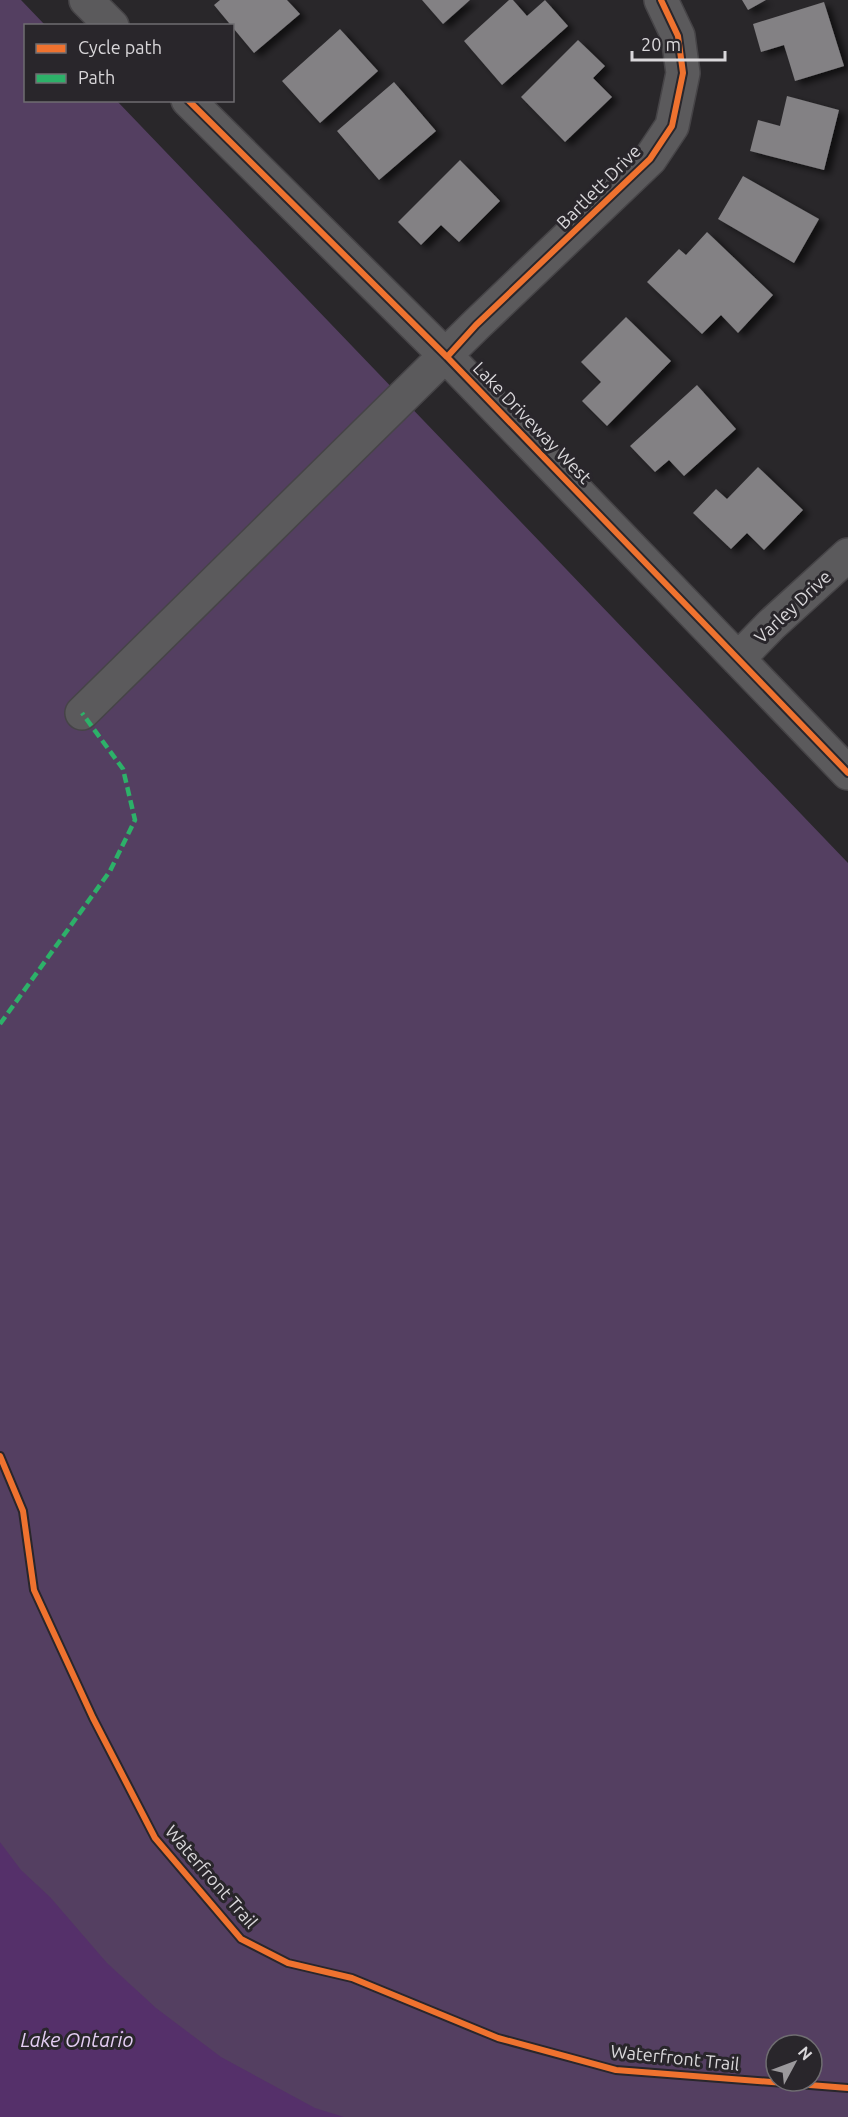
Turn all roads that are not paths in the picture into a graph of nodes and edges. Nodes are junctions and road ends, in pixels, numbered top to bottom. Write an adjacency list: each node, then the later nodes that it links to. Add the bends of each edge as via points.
1 (86, 0): 3 (street)
2 (661, 0): 5 (street, Bartlett Drive, via 678,36 683,73 672,126 650,159)
3 (110, 24)
4 (190, 102): 5 (street, Lake Driveway West)
5 (447, 357): 7 (street, Lake Driveway West); 8 (street, Bartlett Drive)
6 (848, 555): 7 (street, Varley Drive)
7 (738, 659): 9 (street, Lake Driveway West)
8 (82, 713)
9 (848, 773)

